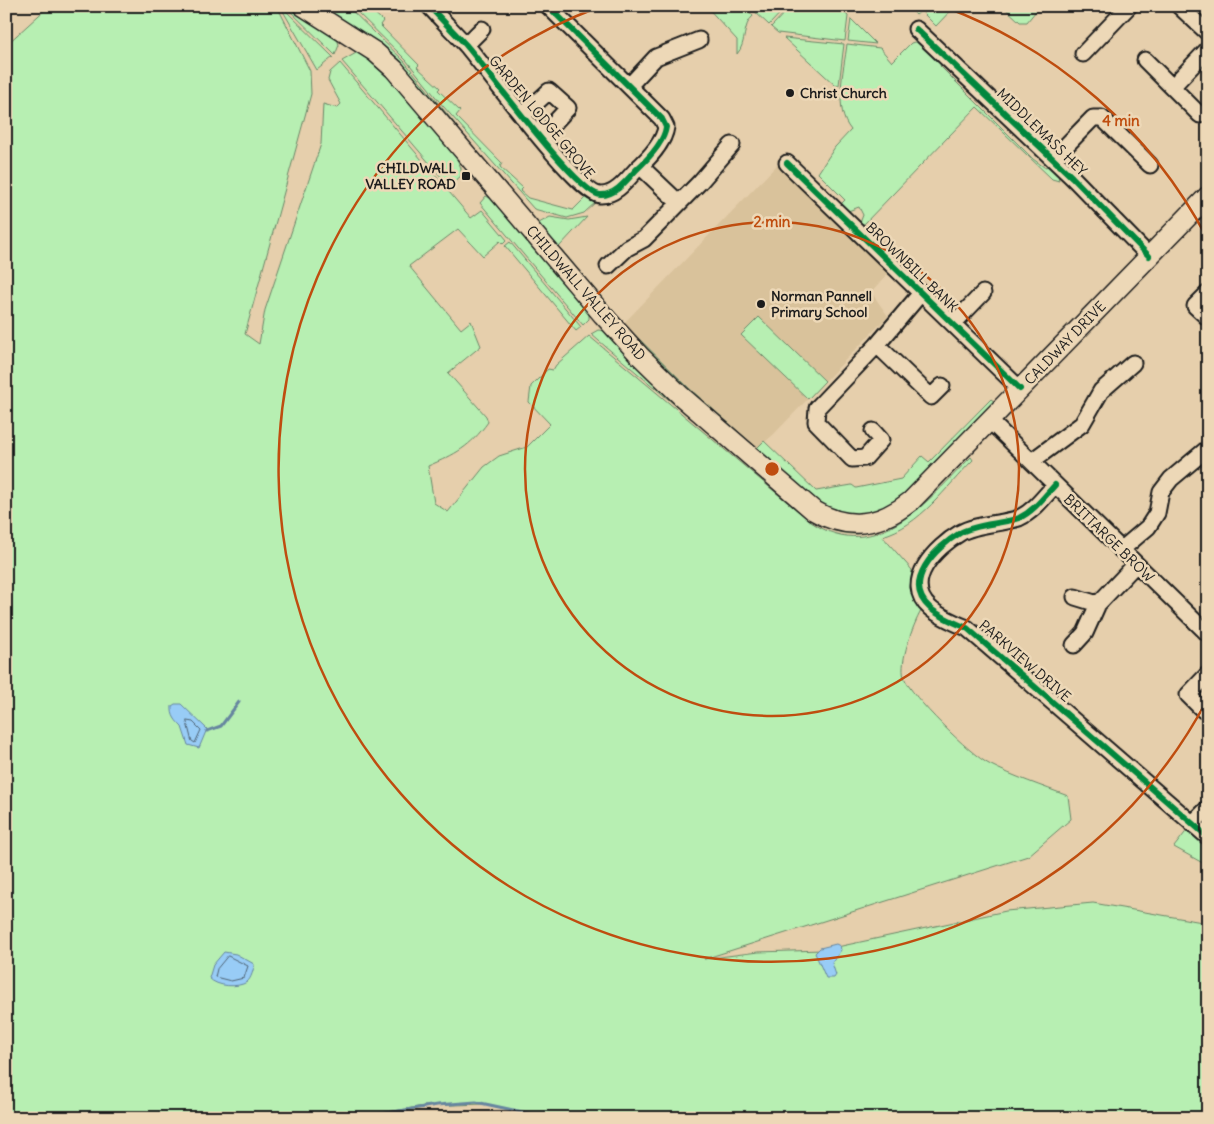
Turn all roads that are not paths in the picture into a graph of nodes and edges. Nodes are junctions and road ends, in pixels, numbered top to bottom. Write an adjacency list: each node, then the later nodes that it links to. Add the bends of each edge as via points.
1 (303, 6): 42 (main road, CHILDWALL VALLEY ROAD, via 375,52 394,69 603,315 681,396 733,443 813,510 829,519 858,524 875,521)
2 (429, 6): 10 (street, GARDEN LODGE GROVE)
3 (548, 6): 14 (street, GARDEN LODGE GROVE)
4 (1129, 6): 12 (street)
5 (1184, 8): 8 (street)
6 (482, 29): 10 (street)
7 (916, 29): 20 (street, MIDDLEMASS HEY)
8 (1208, 34)
9 (699, 40): 14 (street, via 656,57)
10 (466, 45): 17 (street, GARDEN LODGE GROVE)
11 (1208, 49): 15 (street)
12 (1083, 54)
13 (1145, 60): 15 (street)
14 (629, 86): 23 (street, GARDEN LODGE GROVE, via 666,127 659,144)
15 (1172, 87): 16 (street)
16 (1200, 115)
17 (522, 116): 18 (street, GARDEN LODGE GROVE); 18 (street, GARDEN LODGE GROVE, via 549,91 568,108)
18 (541, 137): 23 (street, GARDEN LODGE GROVE, via 591,193 601,196 616,191)
19 (732, 145): 25 (street)
20 (1053, 159): 22 (street, via 1093,118 1102,118); 26 (street, MIDDLEMASS HEY)
21 (787, 163): 28 (street, BROWNBILL BANK)
22 (1151, 165)
23 (640, 166): 25 (street)
24 (1208, 196): 26 (main road, CALDWAY DRIVE)
25 (680, 203): 27 (street, via 644,239 626,248)
26 (1149, 256): 36 (main road, CALDWAY DRIVE)
27 (608, 266)
28 (920, 293): 32 (street, BROWNBILL BANK); 33 (street, BROWNBILL BANK)
29 (984, 293): 32 (street)
30 (1208, 293): 31 (street, via 1195,306)
31 (1208, 318)
32 (953, 324): 36 (street, BROWNBILL BANK)
33 (877, 345): 35 (street, via 931,397); 38 (street, BROWNBILL BANK, via 817,408 816,422 852,458 865,458 881,440)
34 (1133, 363): 40 (street, via 1101,391 1082,424)
35 (942, 386)
36 (1020, 389): 37 (main road, CALDWAY DRIVE)
37 (989, 420): 40 (street, BRITTARGE BROW); 42 (main road, CALDWAY DRIVE)
38 (873, 431)
39 (1208, 448): 43 (street, via 1172,479 1161,492 1157,513 1148,528)
40 (1032, 461): 41 (street, BRITTARGE BROW)
41 (1055, 485): 43 (street, BRITTARGE BROW); 52 (street, PARKVIEW DRIVE, via 1033,509 1019,518 961,532 930,558 919,576 919,590 929,608 967,628)
42 (899, 510)
43 (1121, 550): 44 (street, BRITTARGE BROW)
44 (1136, 564): 46 (street); 47 (street, BRITTARGE BROW)
45 (1075, 597): 46 (street)
46 (1098, 604): 48 (street, via 1085,633)
47 (1205, 626)
48 (1074, 645)
49 (1208, 674): 50 (street, via 1188,695)
50 (1203, 710)
51 (1208, 808): 52 (street)
52 (1192, 824): 53 (street, PARKVIEW DRIVE)
53 (1208, 837)

